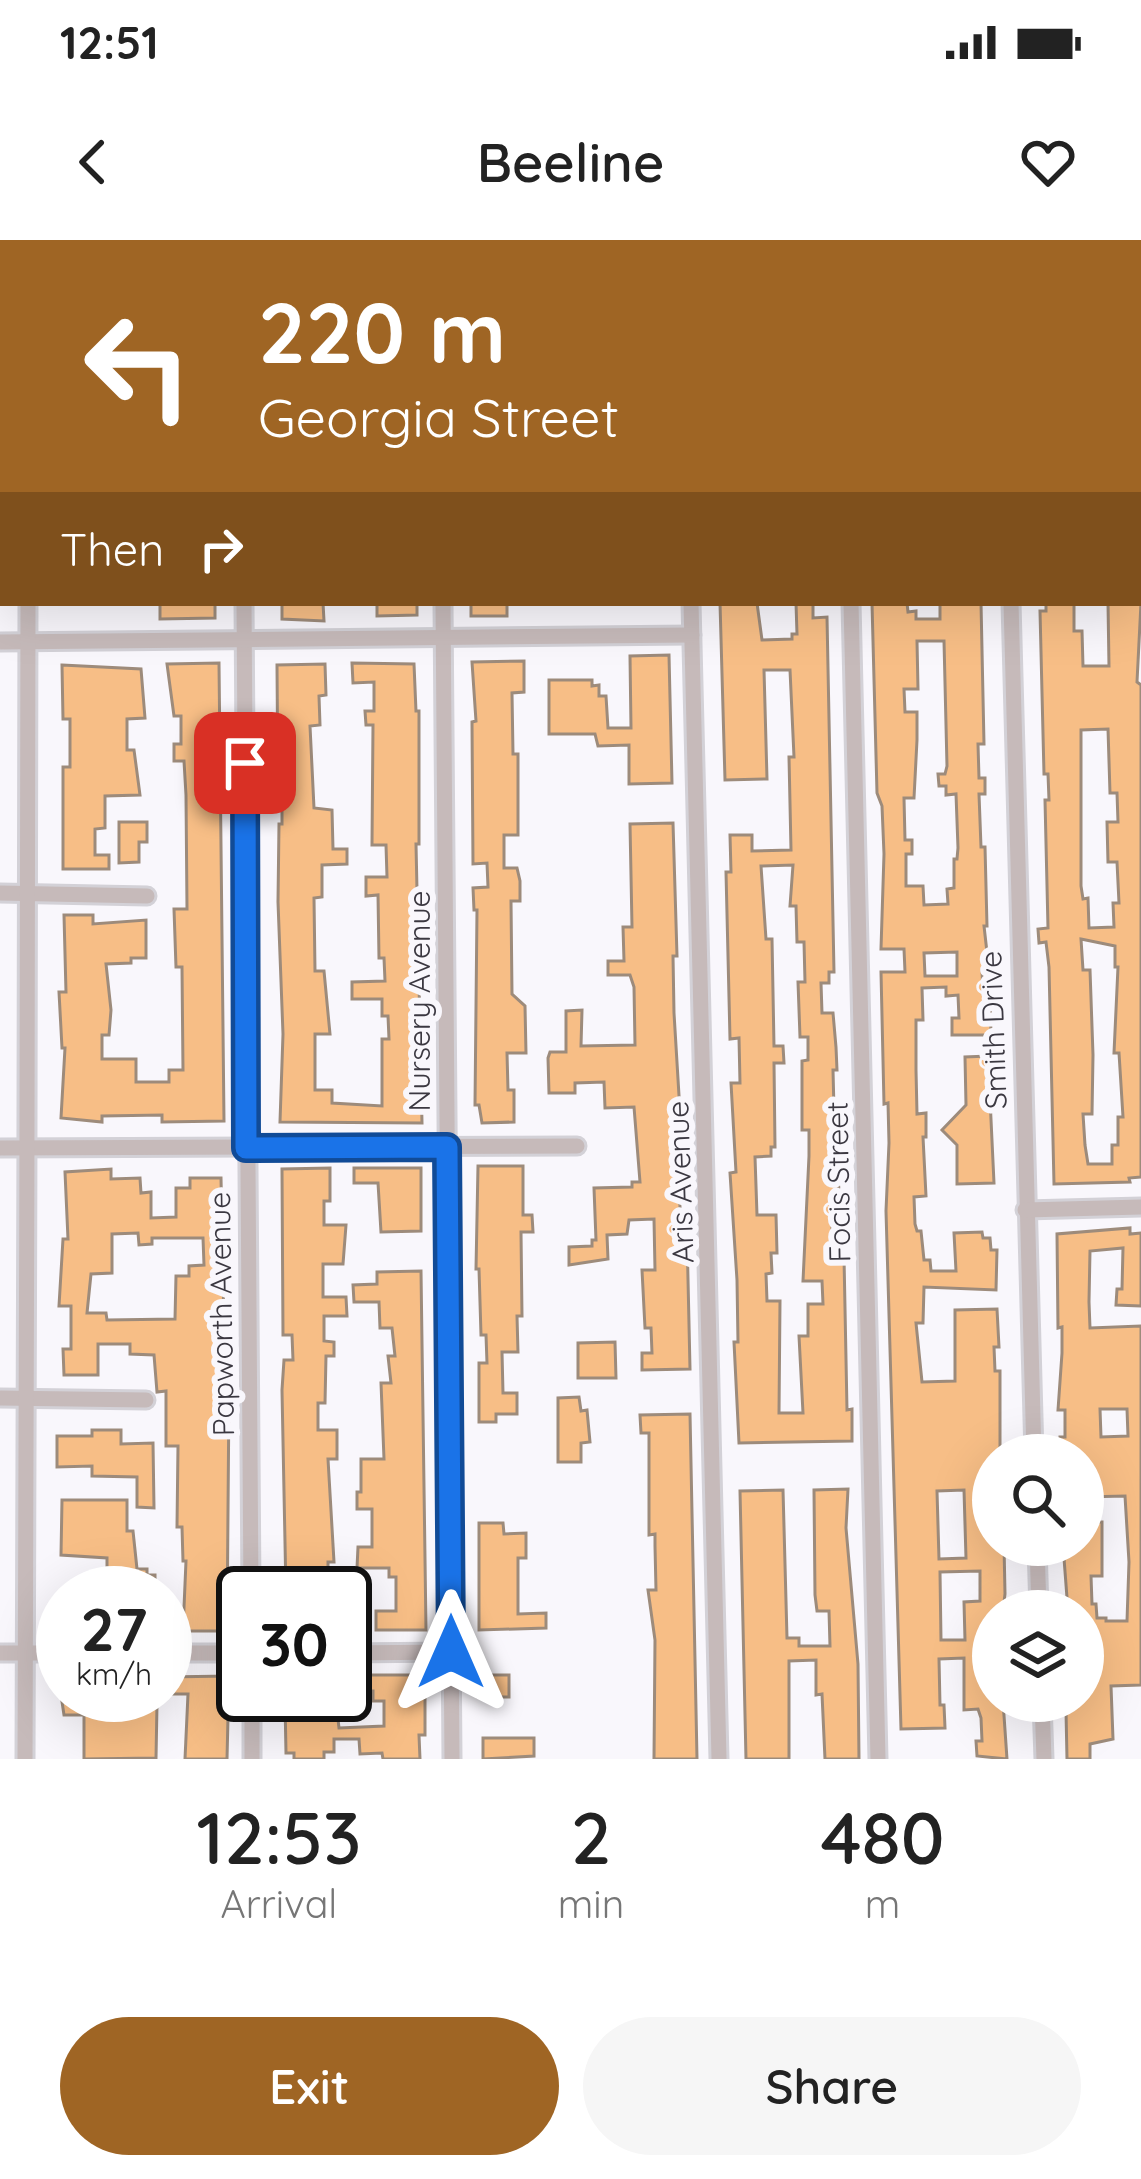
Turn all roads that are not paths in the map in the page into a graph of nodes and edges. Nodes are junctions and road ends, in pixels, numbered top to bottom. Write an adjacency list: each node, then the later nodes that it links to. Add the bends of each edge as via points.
1 (28, 606): 11 (street)
2 (244, 606): 9 (street, Papworth Avenue)
3 (443, 606): 8 (street, Nursery Avenue)
4 (692, 606): 7 (street, Aris Avenue)
5 (851, 606): 38 (street, Focis Street)
6 (1011, 606): 21 (street, Smith Drive)
7 (692, 635): 8 (street); 37 (street, Aris Avenue)
8 (443, 638): 9 (street); 16 (street, Nursery Avenue)
9 (244, 640): 11 (street); 19 (street, Papworth Avenue)
10 (0, 641): 11 (street)
11 (28, 641): 13 (street)
12 (0, 893): 13 (street)
13 (30, 894): 14 (street); 18 (street)
14 (147, 896)
15 (577, 1146): 16 (street)
16 (447, 1147): 19 (street); 27 (street, Nursery Avenue)
17 (0, 1148): 18 (street)
18 (25, 1148): 19 (street); 23 (street)
19 (246, 1148): 26 (street, Papworth Avenue)
20 (1141, 1207): 21 (street)
21 (1025, 1210): 25 (street, Smith Drive)
22 (0, 1398): 23 (street)
23 (24, 1398): 24 (street); 29 (street)
24 (146, 1400)
25 (1033, 1434)
26 (251, 1566)
27 (451, 1652): 31 (street); 36 (street, Nursery Avenue)
28 (0, 1653): 29 (street)
29 (26, 1653): 30 (street); 34 (street)
30 (36, 1653)
31 (372, 1653)
32 (252, 1722): 35 (street)
33 (1043, 1722): 39 (street)
34 (25, 1759)
35 (253, 1759)
36 (452, 1759)
37 (718, 1759)
38 (878, 1759)
39 (1044, 1759)

